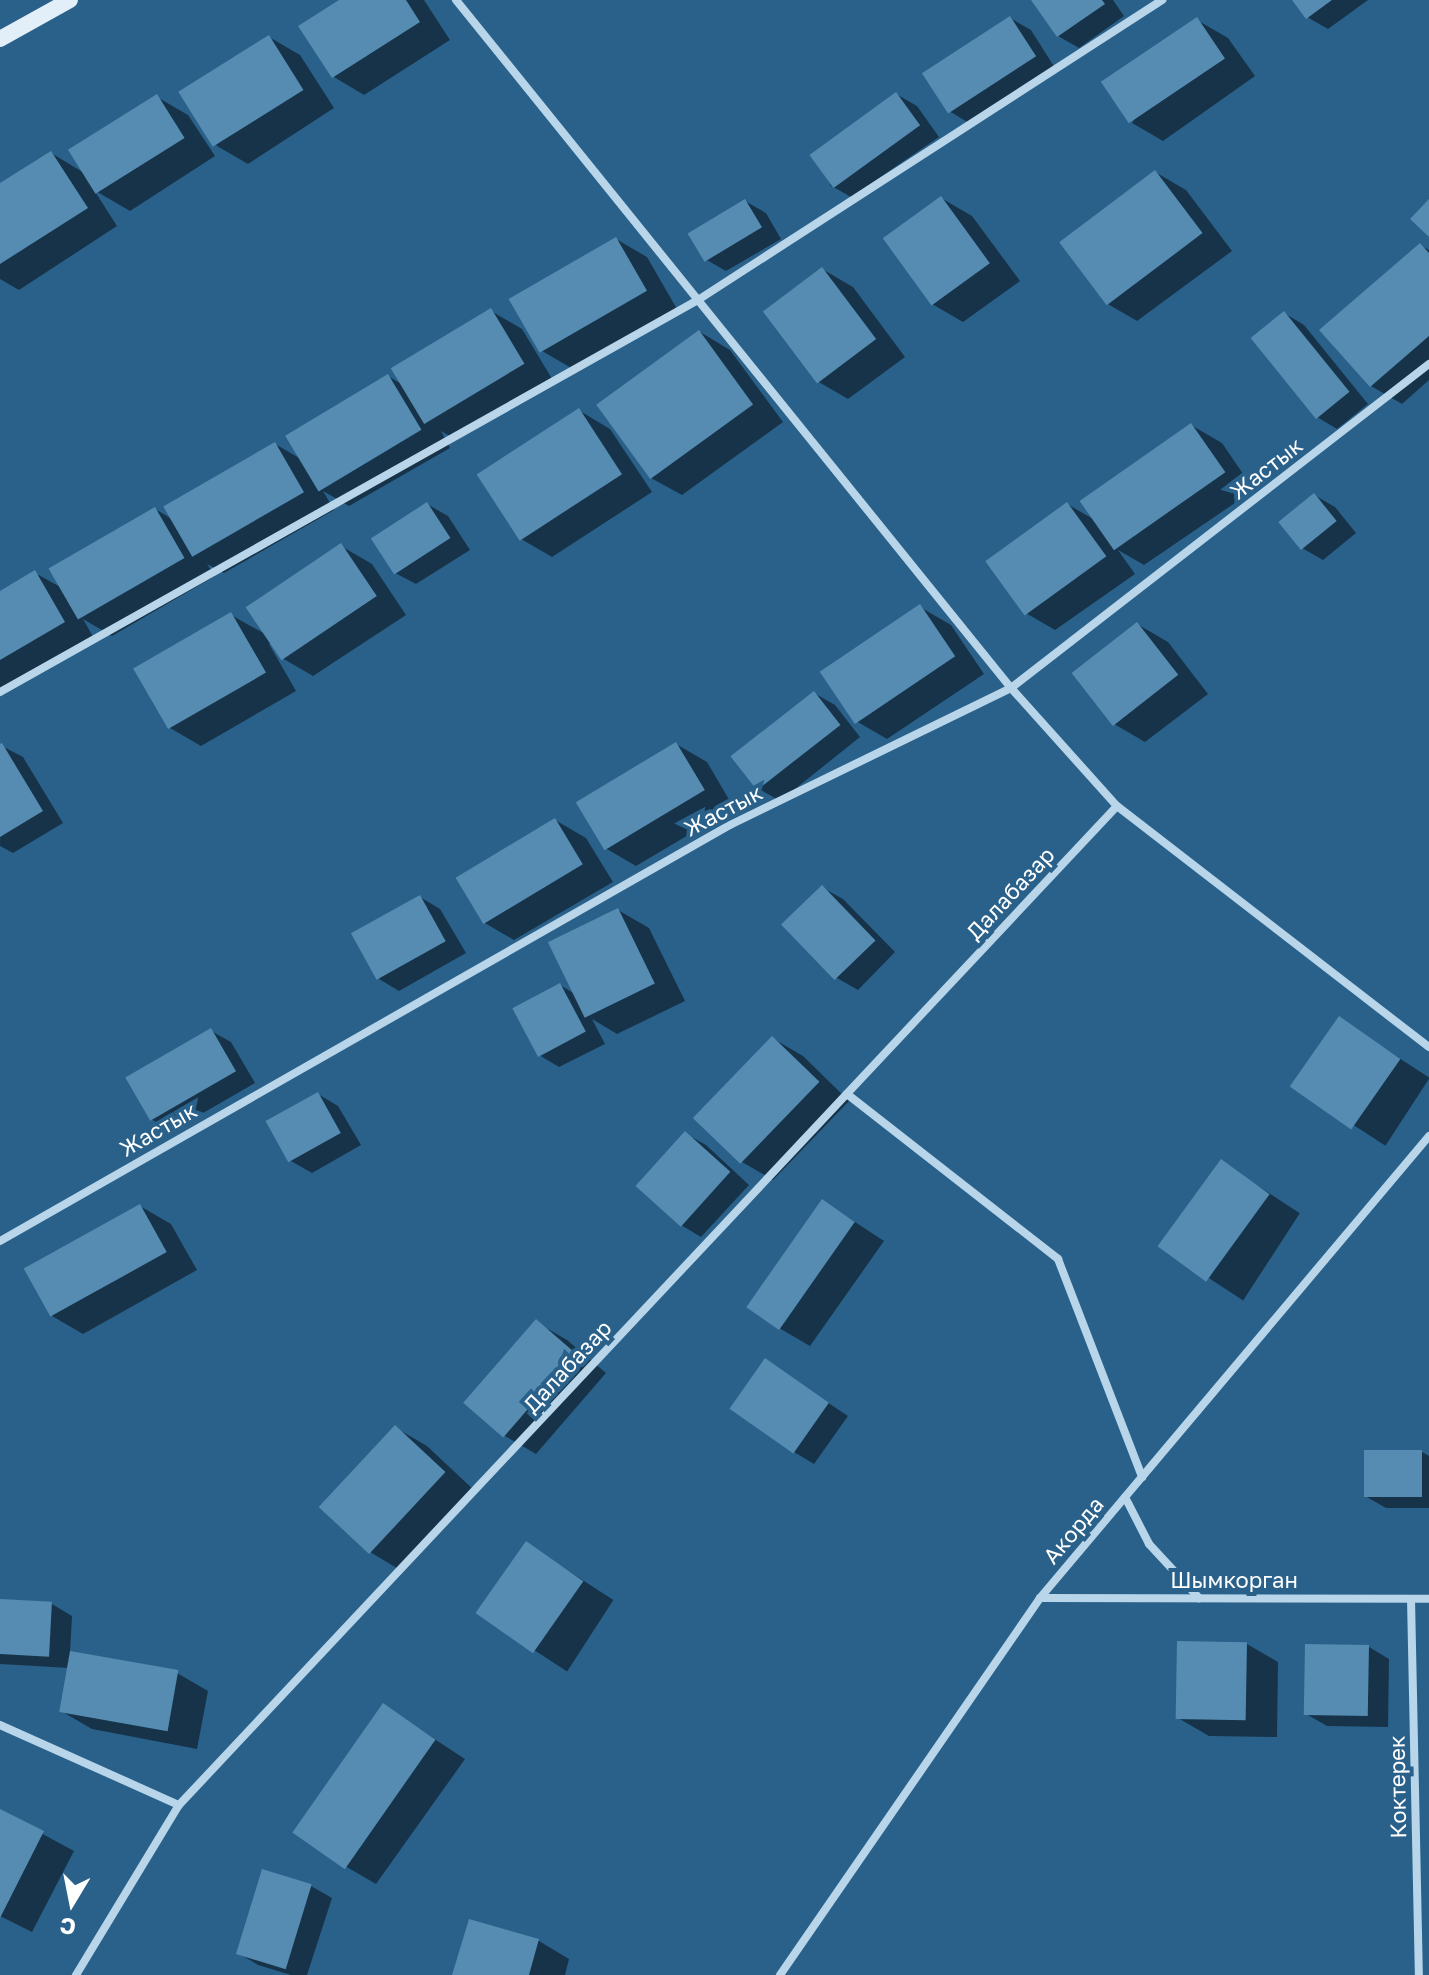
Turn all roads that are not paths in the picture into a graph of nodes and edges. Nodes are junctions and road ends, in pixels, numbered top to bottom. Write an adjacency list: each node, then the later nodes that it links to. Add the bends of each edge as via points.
1 (70, 0): 4 (main road)
2 (456, 0): 5 (street)
3 (1162, 0): 5 (street)
4 (0, 39)
5 (698, 300): 7 (street); 8 (street)
6 (1429, 364): 7 (street, Жастык)
7 (1011, 688): 9 (street); 13 (street, Жастык, via 730,825)
8 (0, 692)
9 (1117, 806): 10 (street); 11 (street, Далабазар)
10 (1429, 1047)
11 (847, 1094): 14 (street, via 1058,1259); 21 (street, Далабазар)
12 (1429, 1136): 14 (street, Акорда)
13 (0, 1241)
14 (1142, 1477): 15 (street, Акорда)
15 (1125, 1497): 16 (street, Акорда); 17 (street, via 1149,1544)
16 (1040, 1598): 17 (street, Шымкорган); 23 (street, Акорда)
17 (1199, 1598): 18 (street, Шымкорган)
18 (1411, 1599): 19 (street, Шымкорган); 24 (street, Коктерек)
19 (1429, 1599)
20 (0, 1725): 21 (street)
21 (179, 1805): 22 (street, Далабазар)
22 (76, 1975)
23 (780, 1975)
24 (1419, 1975)

